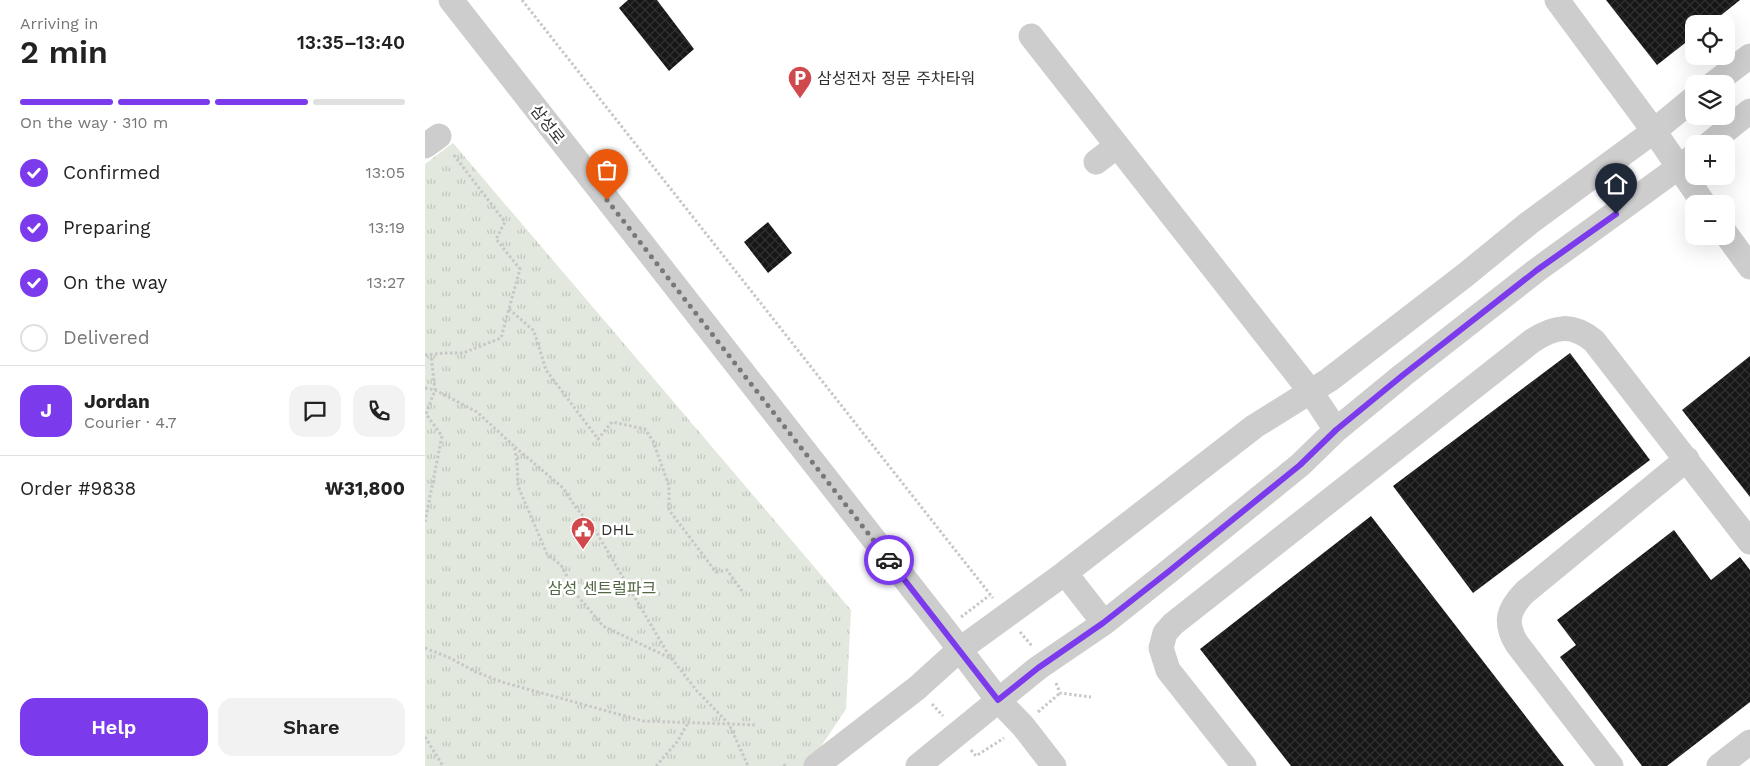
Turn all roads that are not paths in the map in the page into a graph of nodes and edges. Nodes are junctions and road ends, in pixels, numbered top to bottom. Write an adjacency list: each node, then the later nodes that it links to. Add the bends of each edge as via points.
1 (451, 0): 22 (street, 삼성로)
2 (1557, 0): 8 (street)
3 (1031, 36): 10 (street)
4 (1750, 56): 5 (street)
5 (1725, 75)
6 (1685, 105): 8 (street)
7 (1750, 111): 9 (street)
8 (1654, 131): 11 (street); 16 (street)
9 (1720, 135)
10 (1117, 146): 12 (street); 16 (street)
11 (1685, 161)
12 (1096, 162)
13 (1685, 163): 17 (street, via 1537,270)
14 (1734, 245): 15 (street)
15 (1750, 266)
16 (1311, 392): 17 (street); 20 (street, via 1255,426)
17 (1336, 430): 21 (street, via 1300,465)
18 (1687, 459): 19 (street); 28 (street, via 1595,341 1580,332 1563,328 1532,341 1165,633 1161,648 1168,670); 29 (street, via 1516,600 1509,618 1509,628 1517,644)
19 (1750, 542)
20 (1065, 573): 21 (street); 22 (street)
21 (1103, 623): 23 (street)
22 (959, 650): 23 (street, 삼성로); 25 (street)
23 (998, 700): 26 (street); 27 (street, 삼성로)
24 (1750, 742): 30 (street)
25 (824, 764)
26 (918, 766)
27 (1054, 766)
28 (1243, 766)
29 (1611, 766)
30 (1719, 766)

